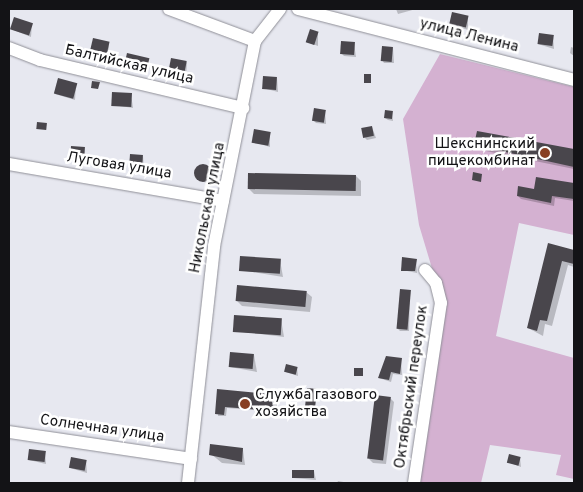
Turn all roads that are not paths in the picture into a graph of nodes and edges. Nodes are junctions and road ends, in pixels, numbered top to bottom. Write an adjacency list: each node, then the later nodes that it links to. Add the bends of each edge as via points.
1 (169, 9): 4 (street)
2 (280, 9): 4 (street, Никольская улица)
3 (298, 9): 6 (street, улица Ленина)
4 (255, 41): 7 (street, Никольская улица)
5 (9, 48): 7 (street, Балтийская улица, via 40,60)
6 (574, 80)
7 (243, 108): 9 (street, Никольская улица)
8 (9, 164): 9 (street, Луговая улица)
9 (224, 201): 12 (street, Никольская улица, via 214,246)
10 (424, 270): 14 (street, Октябрьский переулок, via 436,283 441,303)
11 (9, 432): 12 (street, Солнечная улица)
12 (191, 459): 13 (street, Никольская улица)
13 (188, 483)
14 (414, 483)

